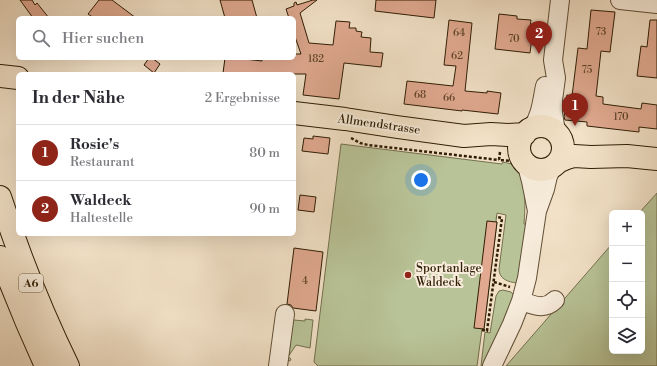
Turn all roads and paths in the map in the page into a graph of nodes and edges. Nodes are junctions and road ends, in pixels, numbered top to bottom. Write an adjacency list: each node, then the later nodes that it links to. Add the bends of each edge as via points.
1 (560, 0): 4 (street)
2 (620, 0): 3 (street)
3 (657, 4)
4 (553, 60): 8 (street, via 546,77 539,114); 9 (street, via 556,78 553,114)
5 (0, 76): 6 (main road)
6 (16, 78)
7 (296, 113): 10 (main road, Allmendstrasse)
8 (528, 131): 9 (main road, via 543,126); 10 (main road, Allmendstrasse, via 508,135); 13 (main road, via 520,143 519,151)
9 (558, 134): 11 (main road, via 568,140 594,144); 14 (main road, via 563,150)
10 (464, 136): 13 (main road, Allmendstrasse, via 508,150)
11 (627, 156): 12 (main road); 14 (main road, via 574,156)
12 (657, 159)
13 (524, 161): 14 (main road, via 538,170); 16 (street, via 532,181)
14 (556, 165): 16 (street, via 548,176)
15 (0, 197): 24 (main road, A6, via 31,283)
16 (537, 211): 20 (street)
17 (496, 217): 22 (path, via 502,218 487,331)
18 (0, 257): 23 (main road, A6)
19 (555, 300): 20 (street, via 547,306 536,306)
20 (521, 301): 26 (street)
21 (285, 314): 25 (street)
22 (482, 330)
23 (46, 366)
24 (68, 366)
25 (278, 366)
26 (492, 366)

